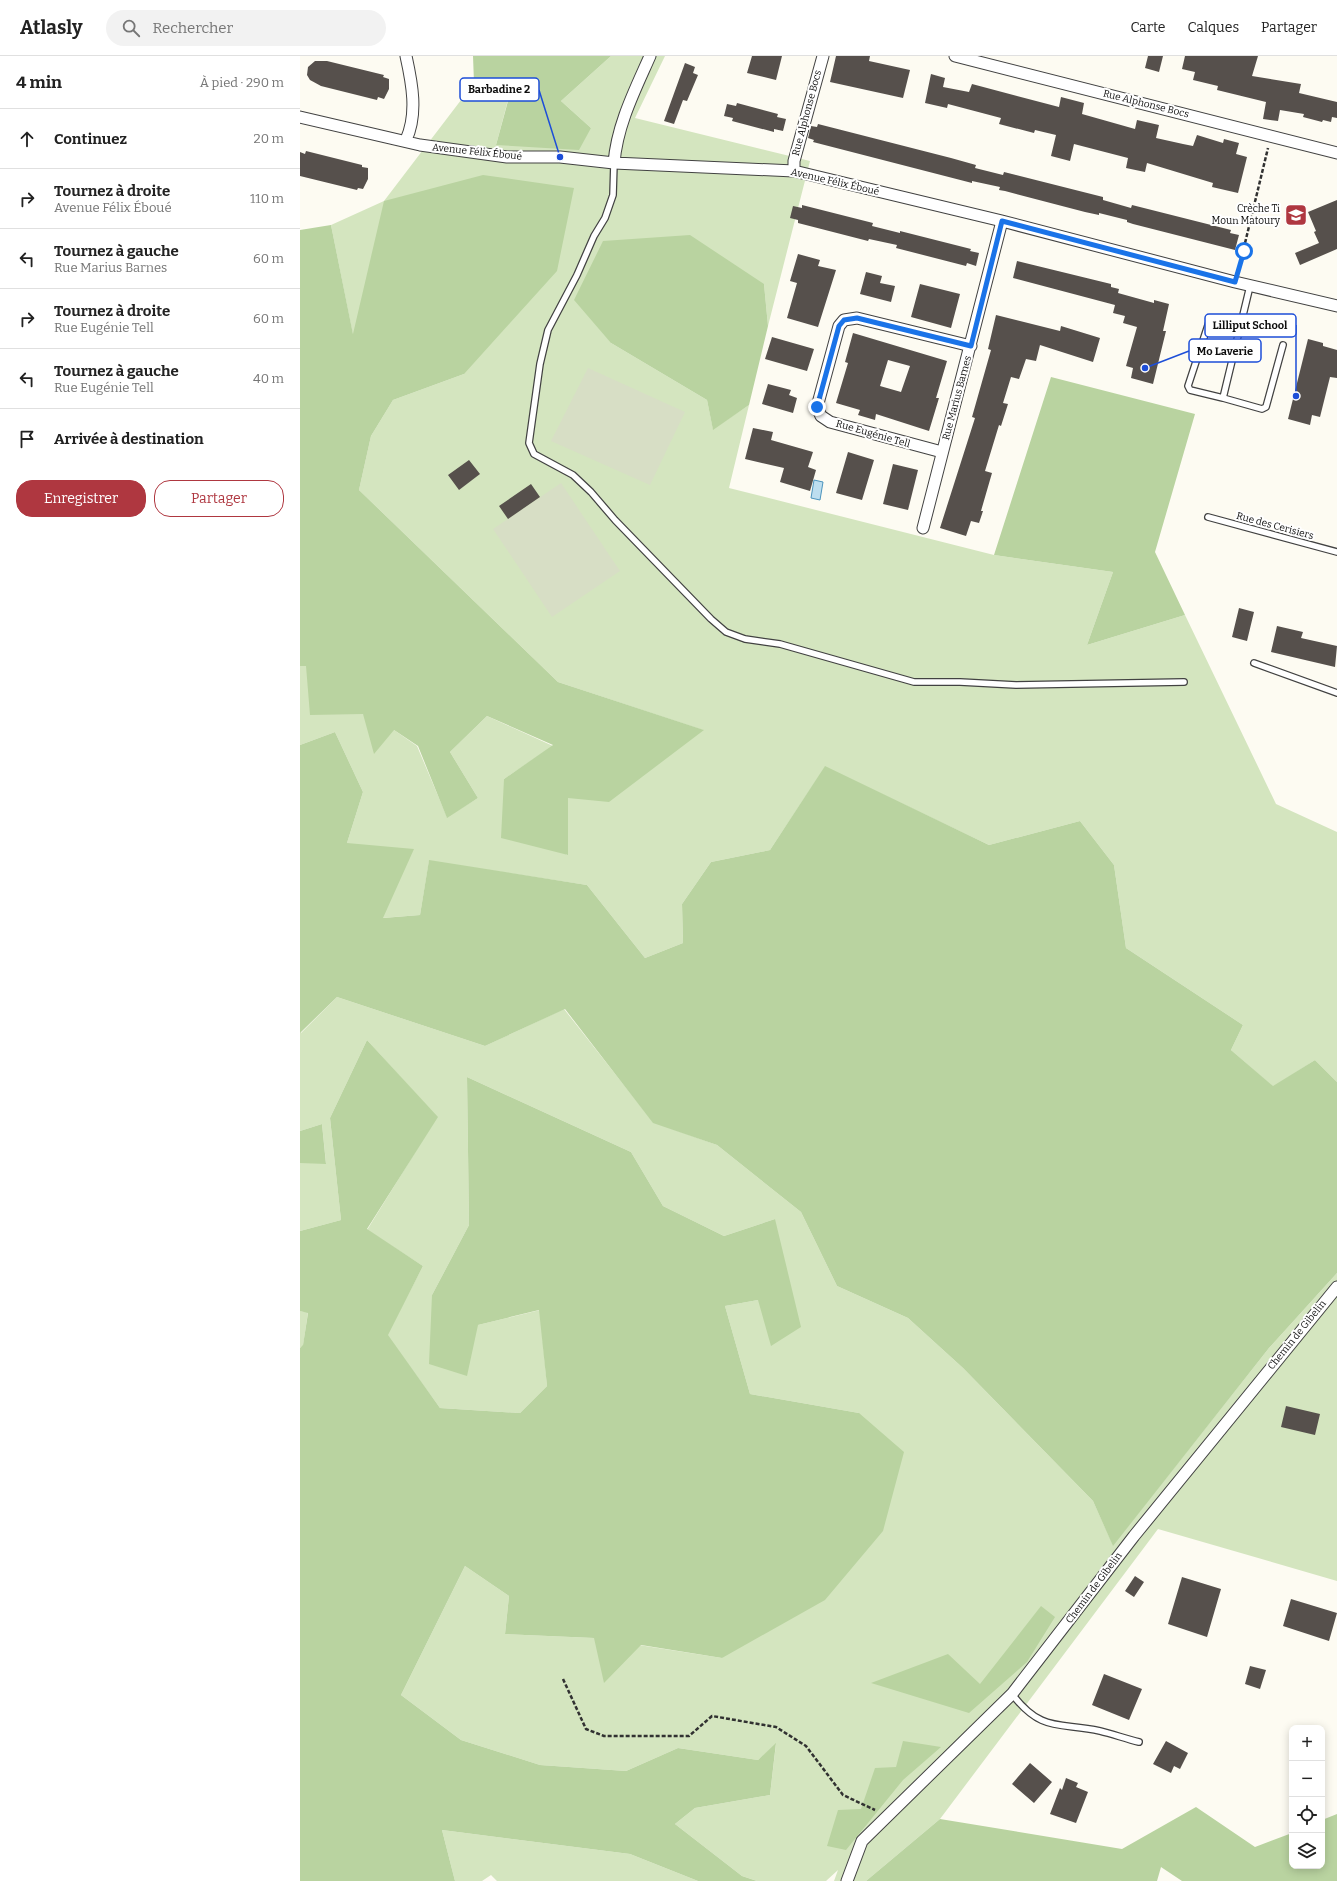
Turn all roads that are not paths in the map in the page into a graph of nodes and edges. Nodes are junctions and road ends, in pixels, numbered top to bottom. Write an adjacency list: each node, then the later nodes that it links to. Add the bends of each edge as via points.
1 (406, 56): 6 (street, via 411,81 413,117)
2 (650, 56): 8 (street, via 628,107 615,149)
3 (823, 56): 9 (street, Rue Alphonse Bocs, via 794,161)
4 (955, 56): 7 (street, Rue Alphonse Bocs)
5 (300, 117): 6 (street, Avenue Félix Éboué)
6 (406, 140): 8 (street, Avenue Félix Éboué, via 446,149 506,157 560,157)
7 (1337, 153)
8 (614, 163): 9 (street, Avenue Félix Éboué); 22 (lane, via 613,195 605,218 548,330 540,364 529,443 534,454 573,475 582,483 711,619 726,632 745,639 780,644 914,682 1016,686)
9 (794, 171): 10 (street, Avenue Félix Éboué)
10 (1002, 221): 11 (street, Avenue Félix Éboué); 15 (street, Rue Marius Barnes)
11 (1250, 286): 12 (street, Avenue Félix Éboué); 16 (lane)
12 (1337, 306)
13 (1210, 319): 16 (lane, via 1188,386 1190,390)
14 (1283, 345): 16 (lane, via 1266,407 1262,409)
15 (971, 346): 17 (street, Rue Marius Barnes); 17 (street, Rue Eugénie Tell, via 857,318 844,320 839,326 817,407 821,416 830,422)
16 (1223, 398)
17 (942, 452): 19 (street, Rue Marius Barnes)
18 (1208, 517): 20 (lane, Rue des Cerisiers)
19 (923, 528)
20 (1337, 552)
21 (1254, 663): 23 (lane)
22 (1184, 682)
23 (1337, 693)
24 (1337, 1287): 25 (street, Chemin de Gibelin, via 1134,1536)
25 (1012, 1694): 26 (lane, via 1022,1708 1047,1724 1099,1731); 27 (street, Chemin de Gibelin, via 862,1841)
26 (1139, 1742)
27 (847, 1881)

